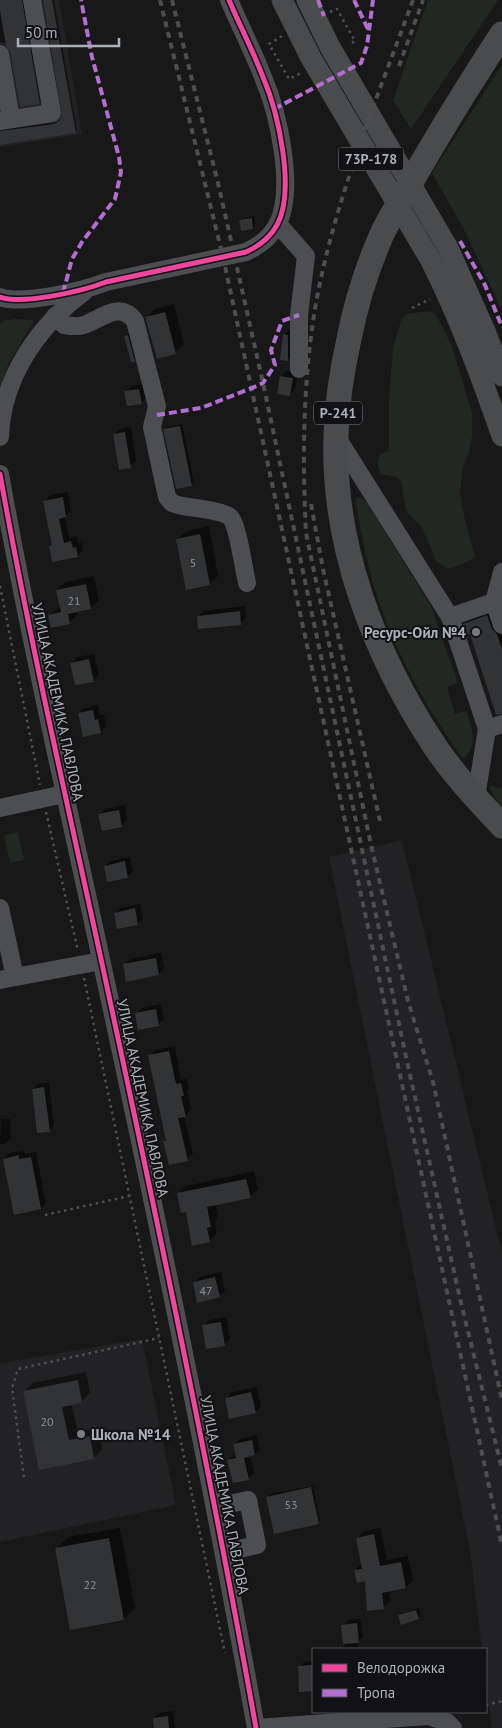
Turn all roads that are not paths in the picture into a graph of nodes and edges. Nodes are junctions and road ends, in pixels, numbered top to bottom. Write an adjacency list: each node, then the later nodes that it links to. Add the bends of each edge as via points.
1 (32, 0): 7 (street, via 52,113)
2 (229, 0): 8 (street, via 264,78 282,145 285,184)
3 (282, 0): 15 (main road, 73Р-178, via 311,58 443,284)
4 (307, 0): 13 (main road, 73Р-178, via 330,47 448,248)
5 (502, 34): 14 (highway, Р-241, via 440,131 382,234 357,300 343,367)
6 (0, 54): 7 (street)
7 (6, 120)
8 (278, 224): 9 (street, via 267,239 246,252 106,282); 12 (street, via 306,256 299,315)
9 (86, 290): 10 (street, via 34,298); 11 (street)
10 (0, 297)
11 (55, 316): 16 (street, via 21,362 4,409); 20 (street, via 64,325 82,326 109,312 123,312 135,321 157,406 152,427 167,497 178,506 231,518)
12 (299, 369)
13 (502, 376)
14 (336, 435): 22 (street); 26 (highway, Р-241, via 338,491 344,534 354,576 374,633 410,708 435,747)
15 (502, 436)
16 (0, 437)
17 (0, 474): 18 (street, УЛИЦА АКАДЕМИКА ПАВЛОВА)
18 (7, 554): 25 (street, УЛИЦА АКАДЕМИКА ПАВЛОВА)
19 (502, 572): 21 (street)
20 (247, 583)
21 (494, 602): 22 (street); 23 (street)
22 (450, 617): 24 (street)
23 (502, 625)
24 (494, 727): 26 (street)
25 (64, 794): 27 (street); 30 (street, УЛИЦА АКАДЕМИКА ПАВЛОВА)
26 (476, 797): 28 (highway, Р-241)
27 (0, 808)
28 (502, 826)
29 (0, 908): 31 (street)
30 (101, 961): 31 (street); 32 (street, УЛИЦА АКАДЕМИКА ПАВЛОВА)
31 (7, 978)
32 (215, 1507): 33 (street, УЛИЦА АКАДЕМИКА ПАВЛОВА); 33 (street, via 248,1500 257,1545)
33 (225, 1552): 34 (street, УЛИЦА АКАДЕМИКА ПАВЛОВА)
34 (256, 1728): 35 (street, via 429,1716)
35 (453, 1728)

